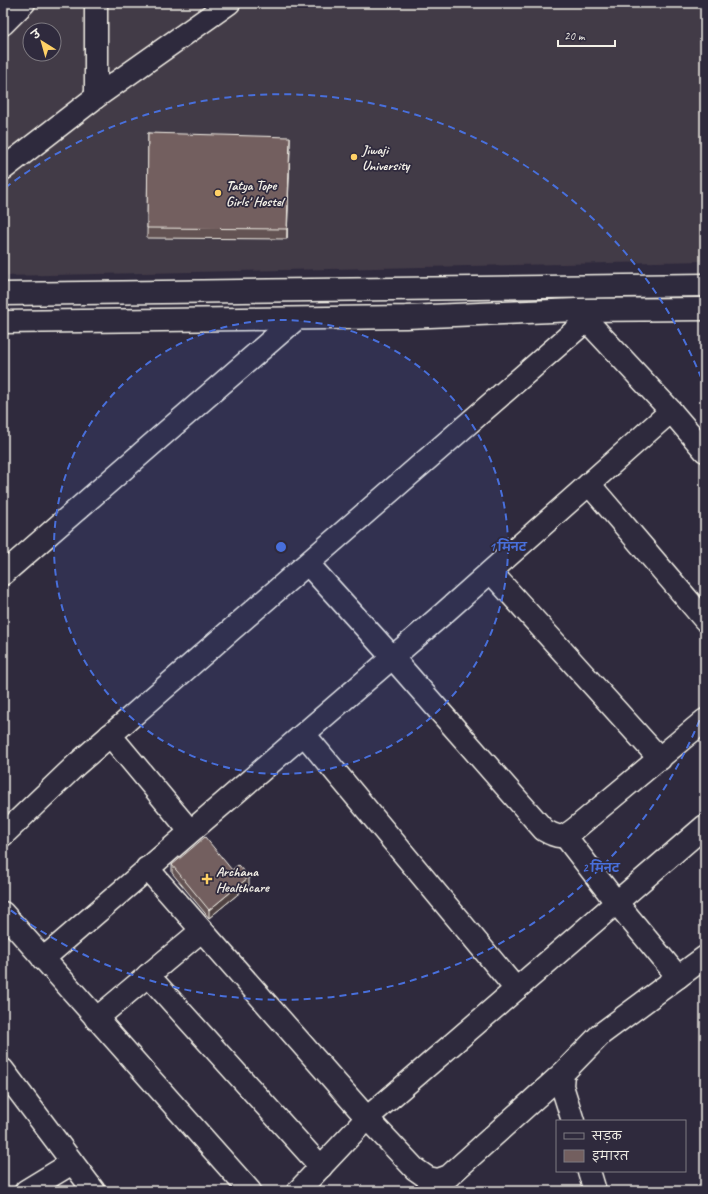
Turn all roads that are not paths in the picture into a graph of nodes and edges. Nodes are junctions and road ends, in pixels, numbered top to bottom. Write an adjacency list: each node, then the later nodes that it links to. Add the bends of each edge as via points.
1 (24, 3): 4 (street)
2 (96, 3): 5 (street)
3 (229, 3): 5 (street)
4 (3, 24)
5 (96, 97): 6 (street)
6 (3, 169)
7 (705, 285): 8 (street)
8 (3, 294)
9 (705, 309): 10 (street)
10 (582, 316): 11 (street); 13 (street); 16 (street)
11 (296, 319): 12 (street); 18 (street)
12 (3, 322)
13 (671, 411): 14 (street); 15 (street)
14 (705, 451)
15 (589, 484): 17 (street); 19 (street)
16 (308, 564): 20 (street); 23 (street)
17 (491, 572): 20 (street); 24 (street)
18 (3, 574)
19 (705, 620)
20 (392, 657): 22 (street); 28 (street, via 544,830 555,836)
21 (705, 720): 24 (street)
22 (304, 734): 26 (street); 37 (street)
23 (110, 735): 26 (street); 27 (street)
24 (660, 759): 28 (street)
25 (705, 826): 30 (street)
26 (190, 831): 29 (street)
27 (3, 835)
28 (565, 836): 30 (street)
29 (146, 868): 32 (street); 34 (street)
30 (616, 902): 36 (street); 37 (street)
31 (3, 913): 34 (street)
32 (201, 931): 35 (street); 41 (street)
33 (705, 957): 36 (street)
34 (43, 959): 38 (street)
35 (148, 975): 38 (street); 44 (street)
36 (678, 977): 40 (street, via 601,1034)
37 (516, 989): 41 (street)
38 (96, 1019): 48 (street)
39 (3, 1070): 43 (street)
40 (563, 1073): 41 (street, via 449,1176 438,1180 428,1178 415,1169); 42 (street, via 562,1086)
41 (367, 1118): 44 (street)
42 (573, 1120)
43 (72, 1163): 46 (street); 47 (street)
44 (321, 1167): 49 (street)
45 (589, 1172): 50 (street)
46 (26, 1191)
47 (94, 1191)
48 (250, 1191)
49 (298, 1191)
50 (595, 1191)

